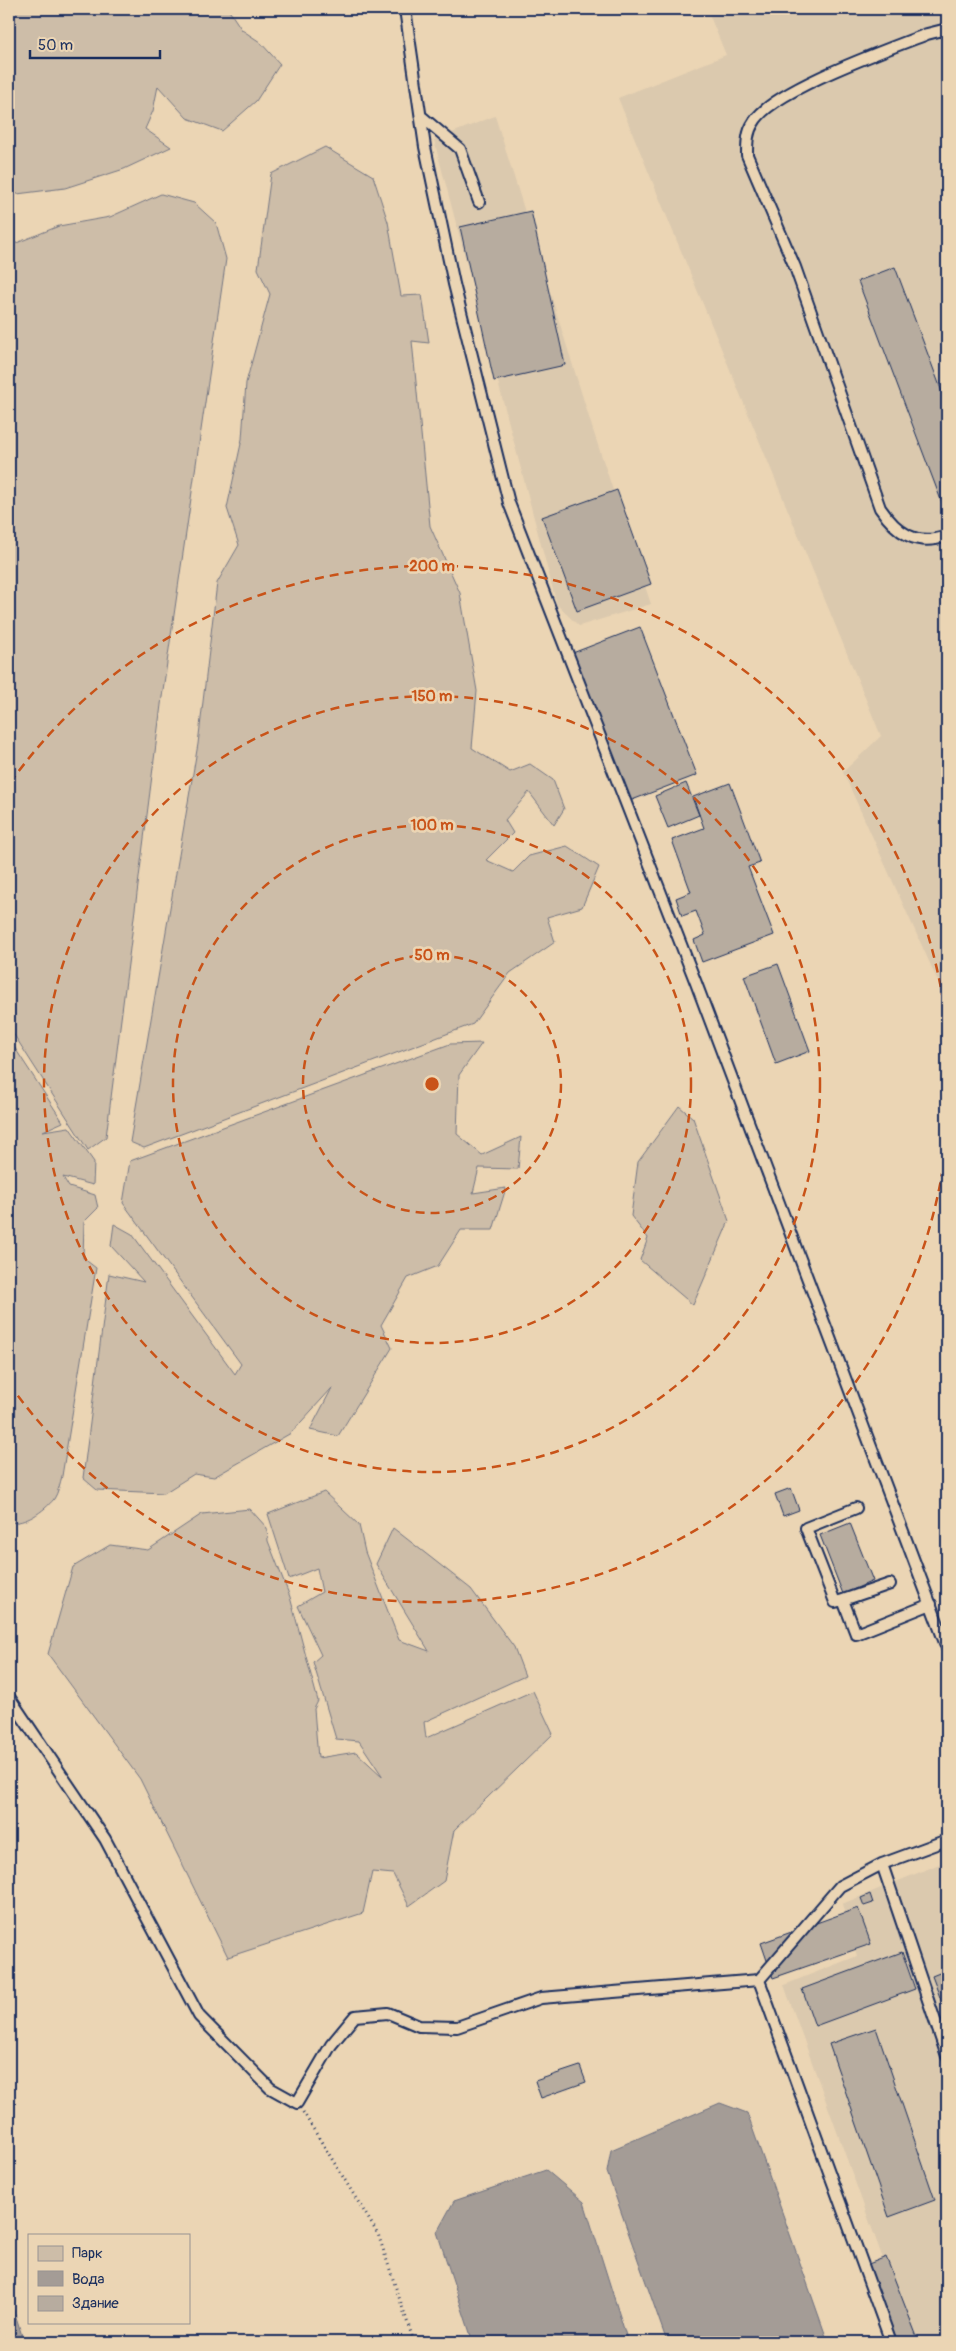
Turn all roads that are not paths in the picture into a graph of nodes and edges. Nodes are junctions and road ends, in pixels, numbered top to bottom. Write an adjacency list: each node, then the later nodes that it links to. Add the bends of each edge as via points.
1 (405, 9): 3 (lane)
2 (947, 29): 5 (lane, via 927,34 808,83 771,105 754,120 747,142 747,155 794,267 880,508 892,525 910,537 935,540)
3 (421, 116): 4 (lane, via 460,149); 9 (lane, via 454,284 509,503 696,983)
4 (478, 202)
5 (947, 536)
6 (856, 1508): 8 (lane, via 806,1528 835,1602)
7 (890, 1584): 8 (lane)
8 (843, 1600): 9 (lane, via 856,1634)
9 (931, 1604): 10 (lane)
10 (947, 1648)
11 (9, 1697): 14 (lane, via 105,1839 198,2016 270,2088 297,2103 332,2045 355,2016 388,2013 419,2026 456,2026 541,1998)
12 (947, 1840): 13 (lane)
13 (882, 1864): 14 (lane, via 840,1886); 15 (lane)
14 (759, 1980): 16 (lane)
15 (947, 2056)
16 (891, 2342)

